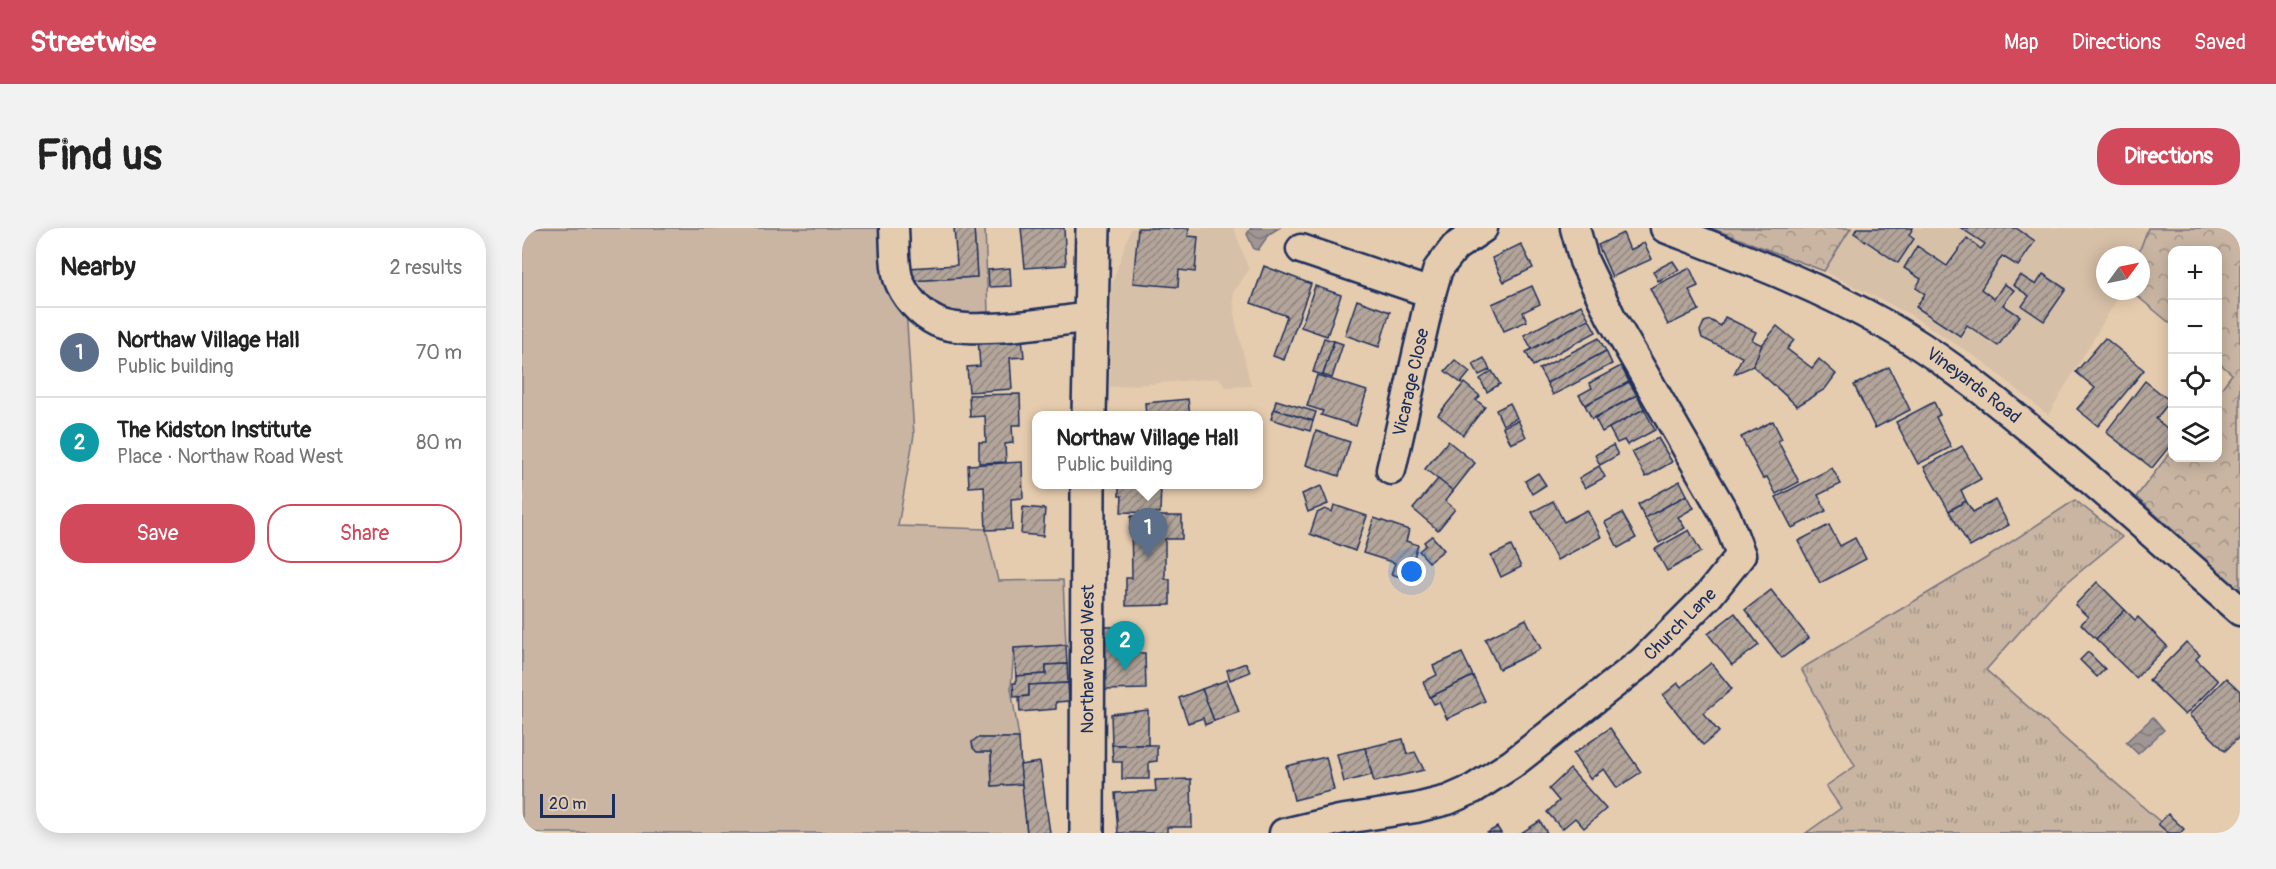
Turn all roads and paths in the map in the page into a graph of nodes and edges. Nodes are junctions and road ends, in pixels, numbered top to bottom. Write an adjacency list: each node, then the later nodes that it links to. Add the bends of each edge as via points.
1 (894, 228): 8 (street, via 898,279 916,308 938,322 991,327)
2 (1093, 228): 8 (main road)
3 (1483, 228): 7 (street, Vicarage Close, via 1455,247 1438,269)
4 (1575, 228): 13 (street, Church Lane, via 1584,261 1611,317 1726,516 1741,555 1709,595 1644,661 1512,764 1448,800)
5 (1665, 228): 12 (street, Vineyards Road, via 1813,287 1915,343 2084,473)
6 (1301, 249): 7 (street)
7 (1431, 293): 10 (street, Vicarage Close)
8 (1092, 317): 9 (main road)
9 (1089, 411)
10 (1391, 470)
11 (1088, 489): 14 (main road, Northaw Road West)
12 (2240, 611)
13 (1375, 824): 15 (street, Church Lane)
14 (1087, 833)
15 (1284, 833)

